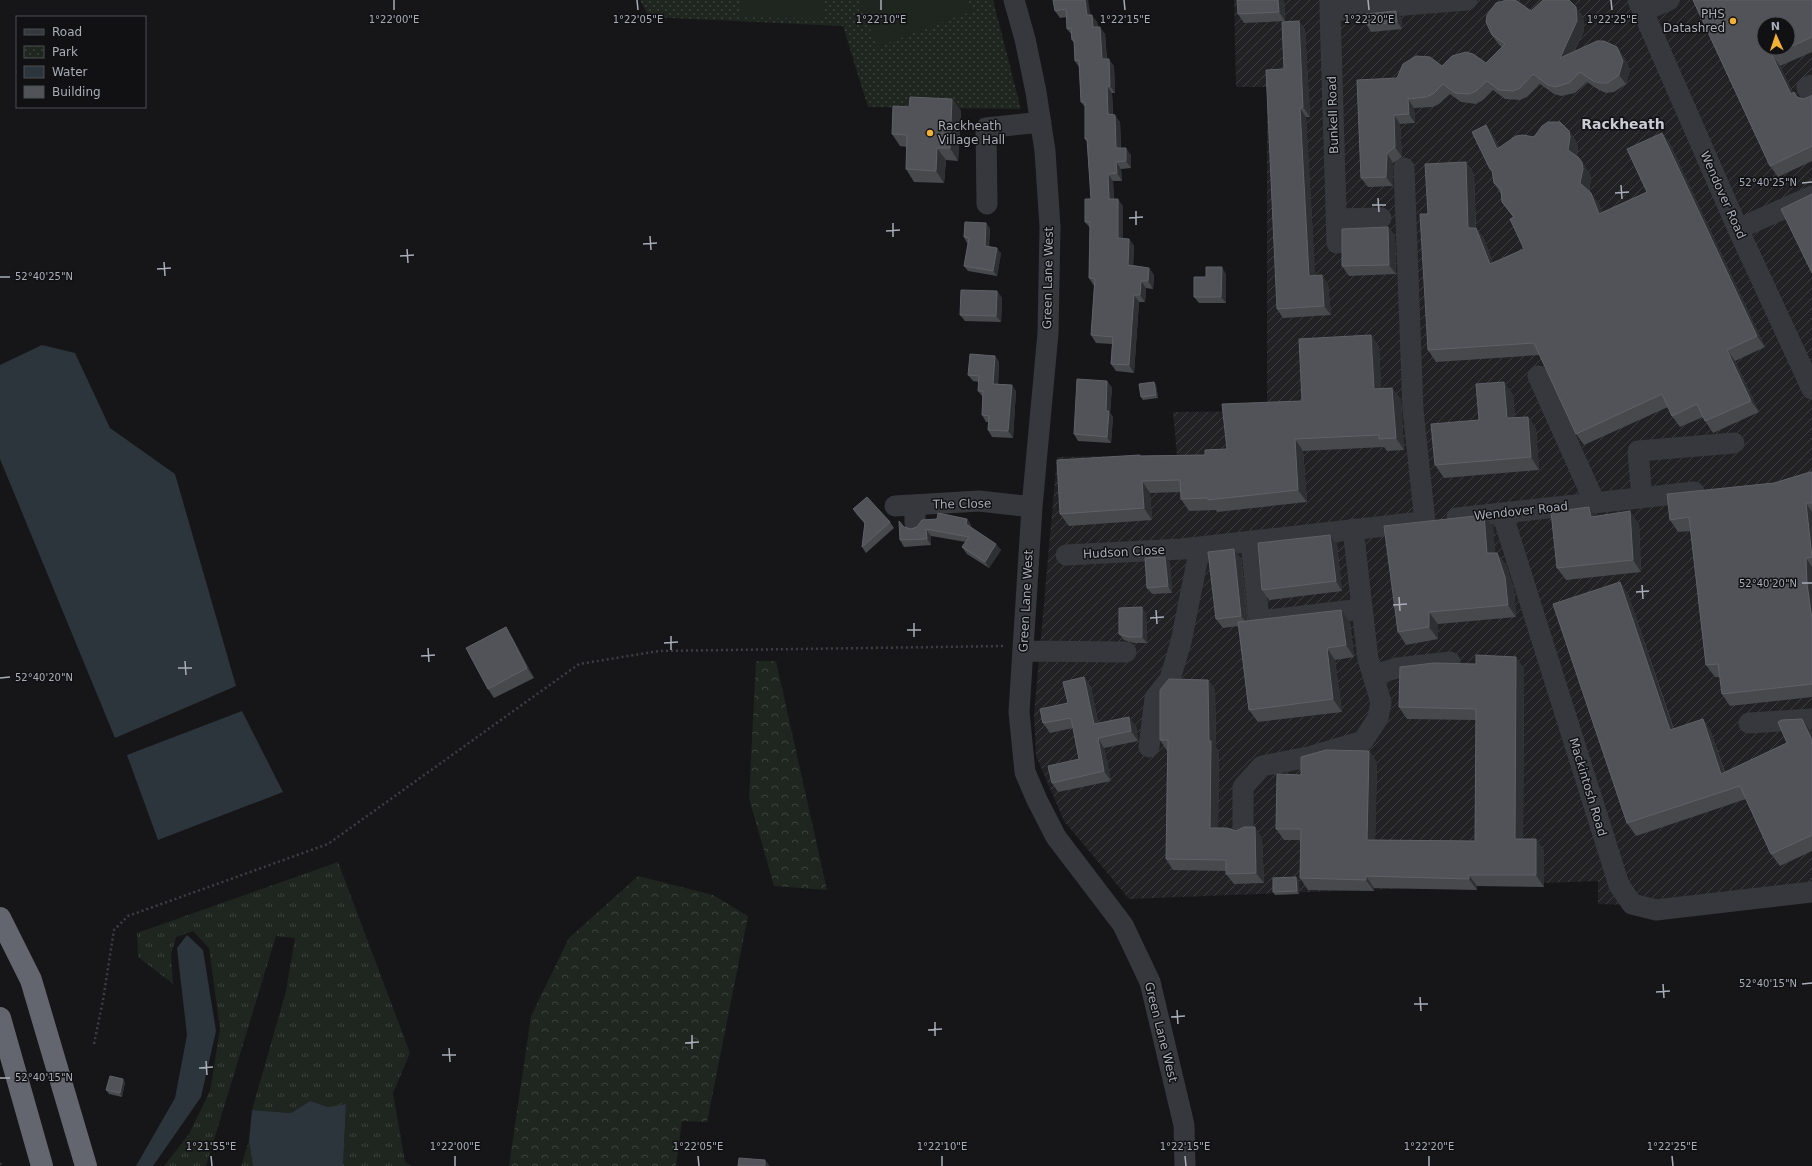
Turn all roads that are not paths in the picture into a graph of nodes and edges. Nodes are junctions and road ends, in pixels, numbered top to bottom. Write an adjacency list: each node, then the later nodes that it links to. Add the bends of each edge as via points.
1 (1014, 0): 8 (street, Green Lane West, via 1026,40)
2 (1467, 0): 4 (street, Bunkell Road)
3 (1669, 0): 5 (street)
4 (1330, 6): 13 (street, Bunkell Road)
5 (1641, 6): 14 (street, Wendover Road)
6 (1812, 85): 7 (street, via 1807,87)
7 (1812, 98)
8 (1041, 122): 11 (street, via 986,128); 22 (street, Green Lane West, via 1050,227 1048,326)
9 (1404, 168): 25 (street, via 1413,410)
10 (1812, 196): 14 (street)
11 (987, 204)
12 (1381, 218): 13 (street)
13 (1336, 219): 15 (street, Bunkell Road)
14 (1738, 229): 17 (street, Wendover Road)
15 (1337, 243)
16 (1538, 376): 21 (street)
17 (1812, 389)
18 (1734, 443): 20 (street, via 1638,451)
19 (1712, 490): 20 (street, Wendover Road)
20 (1642, 498): 21 (street, Wendover Road)
21 (1594, 503): 24 (street, Wendover Road)
22 (1032, 507): 23 (street, The Close, via 979,501); 31 (street, Green Lane West)
23 (908, 511)
24 (1502, 513): 25 (street, Wendover Road); 39 (street, Mackintosh Road, via 1619,885 1632,904 1656,910)
25 (1425, 522): 26 (street, Wendover Road)
26 (1353, 529): 27 (street, Wendover Road); 30 (street)
27 (1251, 541): 28 (street, Wendover Road); 30 (street, via 1259,621)
28 (1191, 548): 29 (street, Hudson Close); 37 (street, via 1181,642 1170,679 1155,698)
29 (1066, 555)
30 (1362, 609): 34 (street, via 1368,659)
31 (1024, 648): 32 (street); 44 (street, Green Lane West, via 1019,712 1025,772 1056,837 1123,925 1150,982 1184,1125)
32 (1126, 652)
33 (1450, 662): 34 (street, via 1397,668)
34 (1373, 675): 38 (street, via 1381,702 1378,718 1363,742 1262,766 1243,787)
35 (1812, 718): 36 (street)
36 (1749, 723)
37 (1149, 747)
38 (1244, 830)
39 (1812, 892)
40 (0, 918): 43 (highway, via 31,980)
41 (0, 1018): 42 (highway)
42 (42, 1166)
43 (86, 1166)
44 (1185, 1166)

